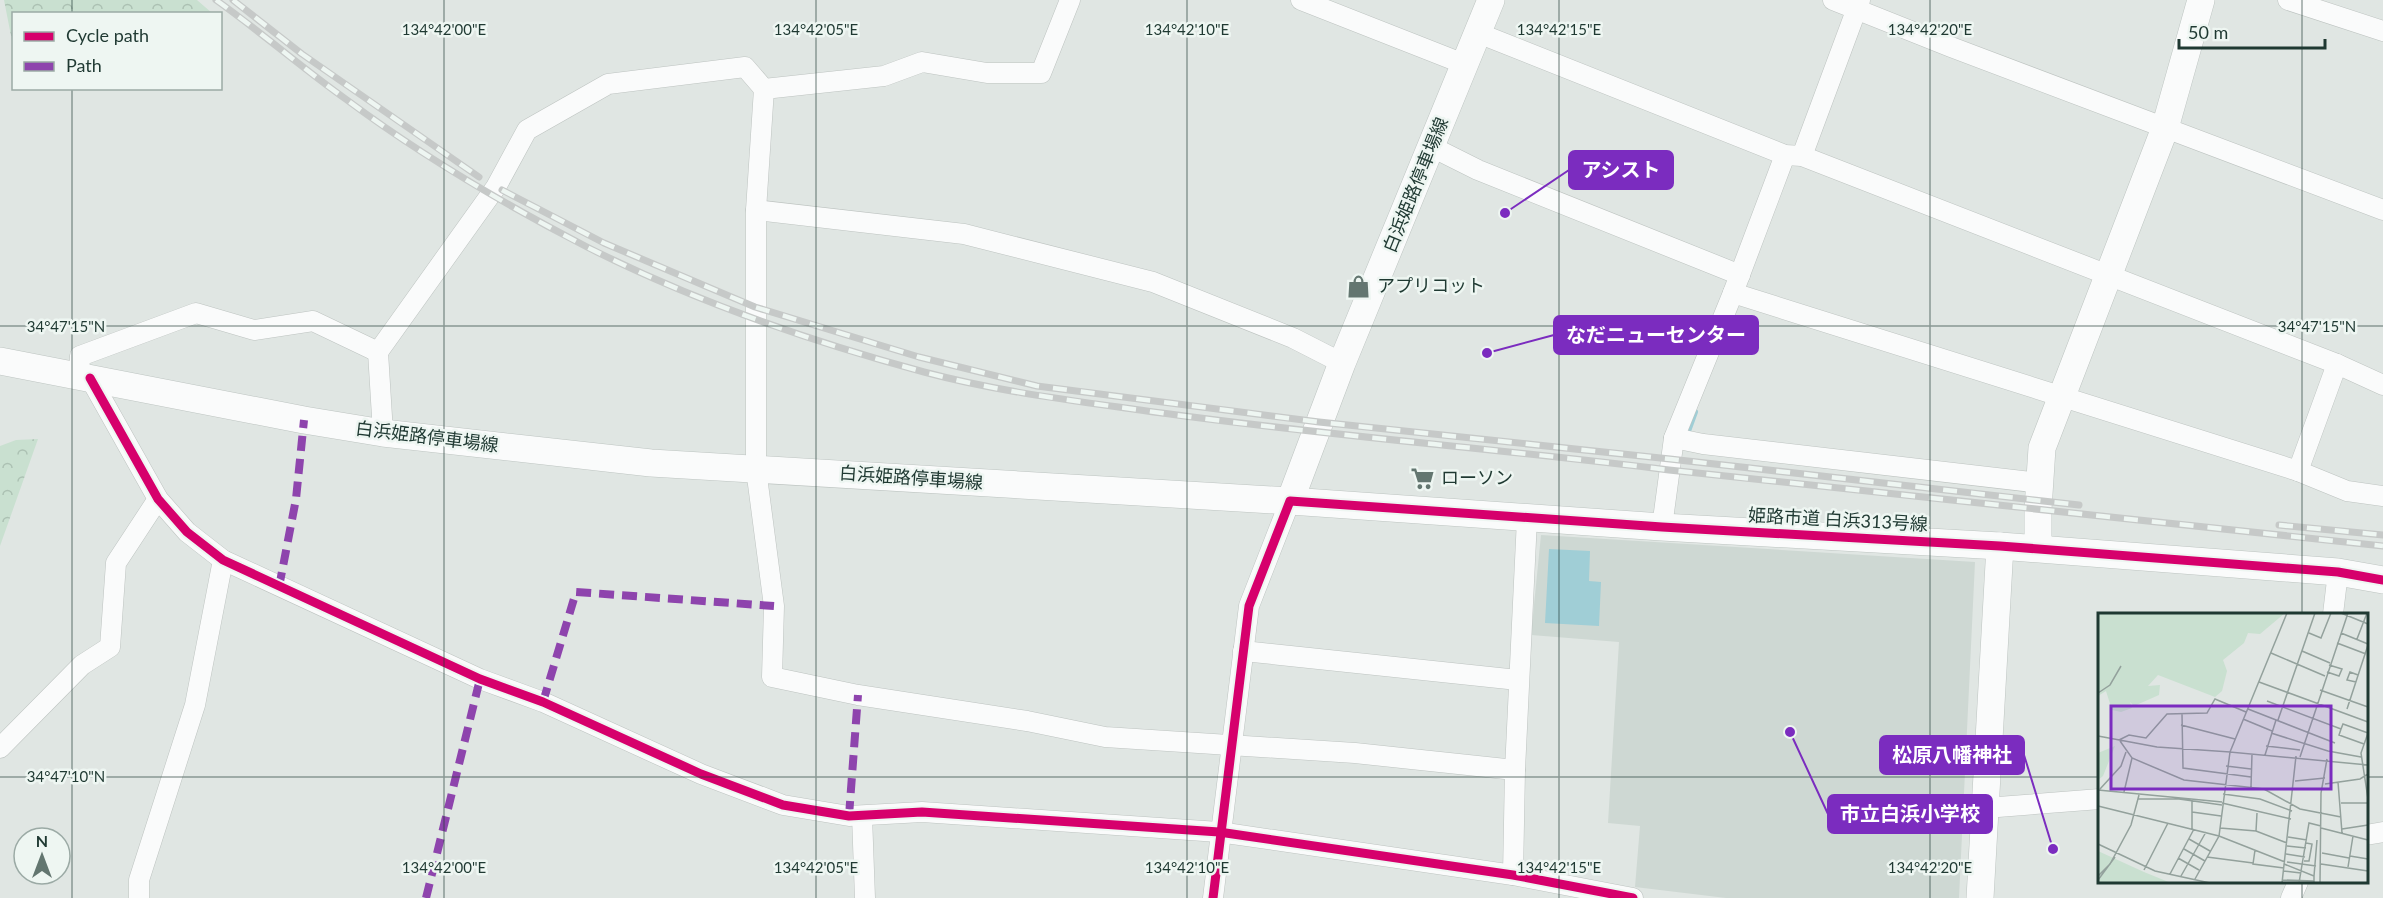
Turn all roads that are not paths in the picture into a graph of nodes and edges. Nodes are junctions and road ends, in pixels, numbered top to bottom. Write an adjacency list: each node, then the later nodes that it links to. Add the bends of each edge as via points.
1 (1070, 0): 11 (street, via 1041,73 987,73 922,62 884,76)
2 (1301, 0): 10 (street)
3 (1491, 0): 9 (street, 白浜姫路停車場線)
4 (1833, 0): 7 (street)
5 (2201, 0): 12 (street)
6 (2288, 0): 8 (street)
7 (1858, 4): 12 (street, via 1951,47); 14 (street)
8 (2383, 31)
9 (1478, 33): 10 (street, 白浜姫路停車場線); 14 (street)
10 (1464, 64): 13 (street, 白浜姫路停車場線)
11 (764, 89): 15 (street); 19 (street, via 744,67 608,84 527,130 496,187)
12 (2165, 128): 16 (street); 17 (street)
13 (1432, 147): 18 (street); 21 (street, 白浜姫路停車場線)
14 (1794, 155): 17 (street); 18 (street)
15 (756, 210): 21 (street, via 964,234 1152,282 1293,338); 28 (street)
16 (2383, 210)
17 (2107, 276): 22 (street); 25 (street)
18 (1737, 284): 25 (street); 27 (street)
19 (378, 352): 23 (street, via 313,321 254,330 195,313 80,356); 26 (street)
20 (0, 361): 23 (street, 白浜姫路停車場線)
21 (1342, 363): 33 (street, 白浜姫路停車場線)
22 (2337, 364): 24 (street); 29 (street)
23 (84, 377): 26 (street, 白浜姫路停車場線); 32 (street)
24 (2383, 384)
25 (2061, 397): 29 (street); 30 (street, via 2042,448)
26 (383, 433): 28 (street, 白浜姫路停車場線, via 651,462)
27 (1674, 438): 30 (street); 35 (street)
28 (756, 469): 33 (street, 白浜姫路停車場線); 44 (street, via 774,606 772,677 1105,737)
29 (2298, 471): 31 (street, via 2347,491)
30 (2040, 483): 37 (street)
31 (2383, 496)
32 (158, 499): 38 (street, via 187,532); 45 (street, via 116,563 110,647 82,665)
33 (1290, 501): 34 (street, 姫路市道 白浜313号線); 42 (street, via 1249,606)
34 (1527, 519): 35 (street, 姫路市道 白浜313号線); 43 (street)
35 (1662, 527): 36 (street, 姫路市道 白浜313号線)
36 (2000, 546): 37 (street, 姫路市道 白浜313号線); 48 (street)
37 (2038, 548): 39 (street, 姫路市道 白浜313号線)
38 (223, 560): 49 (street, via 480,680 543,702 701,774 783,805); 55 (street, via 195,705 139,880)
39 (2338, 572): 40 (street, 姫路市道 白浜313号線); 41 (street)
40 (2383, 580)
41 (2333, 613)
42 (1244, 651): 43 (street); 44 (street)
43 (1518, 680): 46 (street)
44 (1231, 746): 46 (street, via 1355,753); 50 (street)
45 (0, 748)
46 (1515, 770): 53 (street)
47 (2098, 799): 48 (street)
48 (1985, 808): 59 (street)
49 (862, 816): 50 (street, via 922,812); 56 (street)
50 (1219, 832): 53 (street); 57 (street)
51 (2383, 832): 52 (street)
52 (2368, 835)
53 (1514, 875): 58 (street)
54 (2298, 883): 60 (street)
55 (139, 898)
56 (865, 898)
57 (1213, 898)
58 (1633, 898)
59 (1980, 898)
60 (2291, 898)

